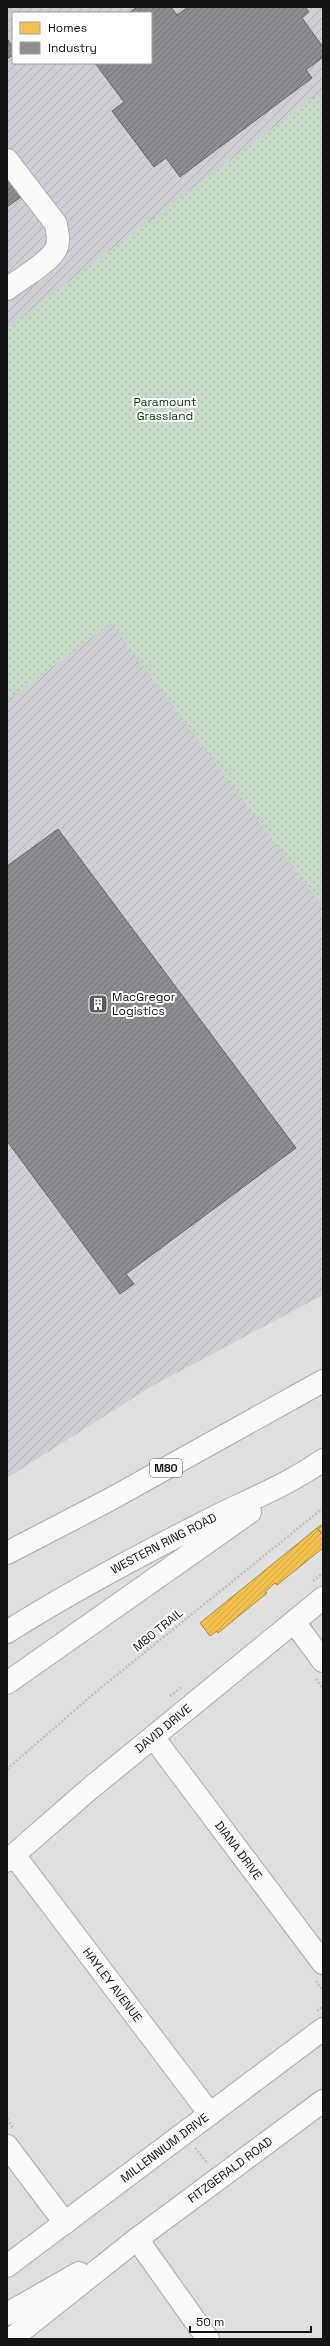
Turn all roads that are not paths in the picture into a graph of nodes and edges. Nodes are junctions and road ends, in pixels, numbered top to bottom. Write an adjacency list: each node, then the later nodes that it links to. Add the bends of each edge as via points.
1 (7, 160): 2 (main road, via 56,224 58,236 56,249)
2 (7, 289)
3 (323, 1381): 6 (main road, M80, via 110,1500)
4 (323, 1460): 5 (main road, WESTERN RING ROAD)
5 (298, 1478): 9 (main road, WESTERN RING ROAD, via 204,1522); 11 (main road)
6 (7, 1553)
7 (323, 1598): 8 (main road, DAVID DRIVE)
8 (294, 1622): 10 (main road); 12 (main road, DAVID DRIVE)
9 (7, 1632)
10 (323, 1661)
11 (7, 1683)
12 (153, 1737): 13 (main road, DAVID DRIVE); 14 (main road, DIANA DRIVE)
13 (11, 1858): 17 (main road, HAYLEY AVENUE)
14 (323, 1963)
15 (323, 2029): 17 (main road, MILLENNIUM DRIVE)
16 (323, 2101): 20 (main road, FITZGERALD ROAD)
17 (210, 2114): 19 (main road, MILLENNIUM DRIVE)
18 (7, 2146): 19 (main road)
19 (65, 2223): 21 (main road, MILLENNIUM DRIVE)
20 (137, 2239): 22 (main road, FITZGERALD ROAD); 23 (main road, FITZGERALD ROAD); 24 (main road)
21 (7, 2266)
22 (7, 2314)
23 (11, 2339)
24 (208, 2339)

